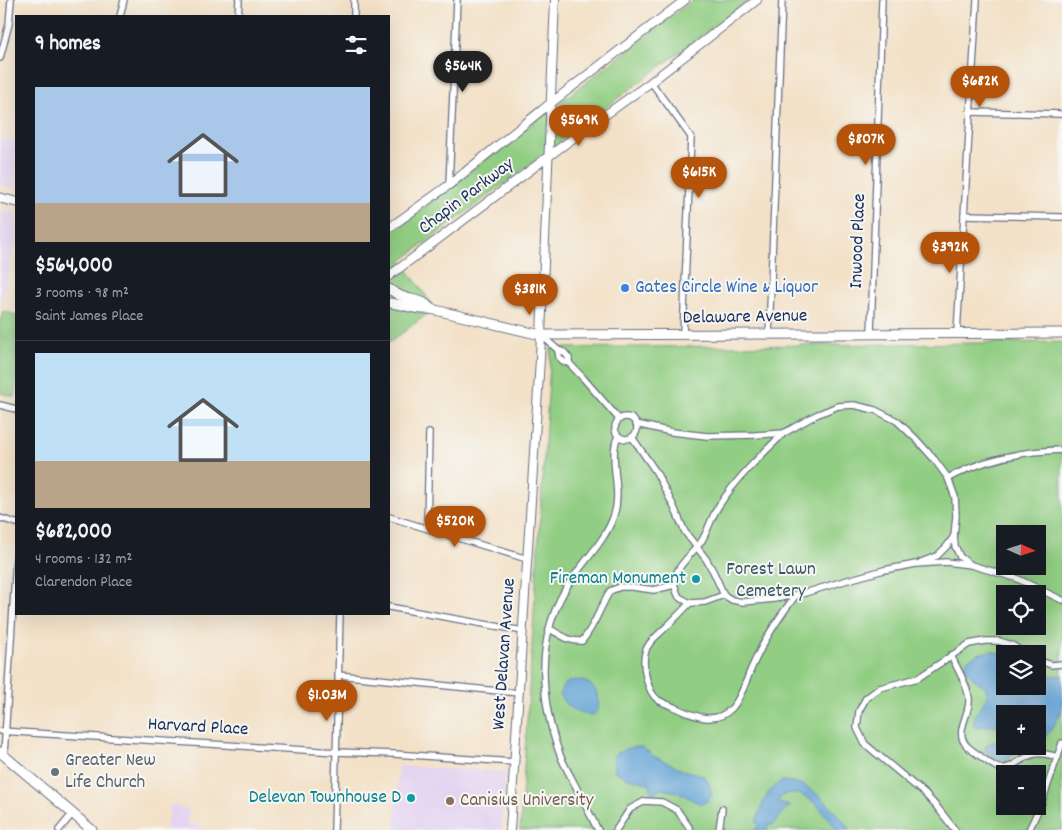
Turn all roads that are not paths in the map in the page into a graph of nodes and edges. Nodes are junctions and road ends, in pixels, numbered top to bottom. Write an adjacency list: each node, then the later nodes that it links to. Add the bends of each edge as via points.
1 (11, 0): 15 (street, via 9,24)
2 (124, 0): 12 (street)
3 (239, 0): 13 (street)
4 (354, 0): 14 (street)
5 (457, 0): 21 (street)
6 (555, 0): 17 (street, West Delavan Avenue)
7 (686, 0): 17 (street, Chapin Parkway)
8 (757, 0): 16 (street, Chapin Parkway)
9 (782, 0): 35 (street)
10 (882, 0): 33 (street, Inwood Place)
11 (976, 0): 18 (street)
12 (120, 15)
13 (238, 15)
14 (354, 15)
15 (0, 58)
16 (651, 82): 20 (street, Chapin Parkway); 36 (street, via 691,137)
17 (551, 103): 20 (street, West Delavan Avenue); 21 (street, Chapin Parkway)
18 (970, 112): 19 (street); 24 (street)
19 (1062, 114)
20 (548, 157): 27 (street, Chapin Parkway); 34 (street, West Delavan Avenue)
21 (449, 185): 26 (street, Chapin Parkway)
22 (0, 198): 23 (main road)
23 (15, 202)
24 (964, 215): 25 (street); 31 (street)
25 (1062, 217)
26 (390, 227)
27 (390, 275)
28 (390, 290): 30 (main road, Delaware Avenue, via 426,303)
29 (390, 303): 30 (main road, Delaware Avenue)
30 (431, 309): 34 (main road, Delaware Avenue)
31 (957, 333): 32 (main road, Delaware Avenue); 33 (main road, Delaware Avenue)
32 (1062, 333)
33 (871, 334): 35 (main road, Delaware Avenue)
34 (541, 335): 36 (main road, Delaware Avenue); 39 (street, via 564,352 569,363); 53 (street, West Delavan Avenue)
35 (769, 335): 36 (main road, Delaware Avenue)
36 (683, 336)
37 (0, 405): 38 (street)
38 (15, 410)
39 (619, 419): 40 (street, via 631,418); 43 (street, via 615,426)
40 (636, 424): 42 (street, via 707,436); 44 (street)
41 (429, 433): 50 (street)
42 (784, 433): 46 (street, via 838,406 854,405 874,410 897,421); 52 (street, via 736,482 717,508)
43 (618, 436): 44 (street); 64 (street, via 614,458 617,503 613,518 604,536 565,589)
44 (632, 437): 52 (street, via 656,472 685,532)
45 (1062, 450): 46 (street, via 1014,455 963,470)
46 (948, 478): 51 (street, via 955,498)
47 (390, 517): 50 (street)
48 (0, 518): 49 (street)
49 (15, 523)
50 (427, 528): 53 (street)
51 (954, 536): 54 (street, via 937,556); 55 (street, via 960,557)
52 (697, 547): 57 (street, via 677,572); 58 (street, via 713,570)
53 (527, 559): 65 (street, West Delavan Avenue)
54 (916, 564): 55 (street, via 946,562); 59 (street)
55 (971, 565): 60 (street, via 1016,578)
56 (15, 571): 72 (street)
57 (674, 585): 61 (street, via 679,597); 64 (street, via 654,590 632,587 610,590 582,641 568,639)
58 (724, 595): 59 (street, via 744,602); 61 (street)
59 (796, 595): 61 (street, via 769,634 732,708 721,716 708,719 658,700 646,676 645,652 650,642)
60 (1062, 600)
61 (690, 603)
62 (390, 607): 65 (street)
63 (338, 615): 70 (street)
64 (550, 629): 84 (street, via 544,653 548,718 559,754)
65 (523, 631): 71 (street, West Delavan Avenue)
66 (1012, 645): 67 (street, via 985,641 969,644)
67 (951, 655): 76 (street, via 969,699 962,730 966,746 997,767 1005,768 1036,753); 88 (street, via 918,678 880,688 866,698 858,711 858,728 865,744 925,794)
68 (1046, 663): 69 (street)
69 (1062, 664)
70 (338, 675): 71 (street); 74 (street)
71 (519, 693): 77 (street, West Delavan Avenue)
72 (3, 731): 74 (street, Harvard Place); 75 (street)
73 (1062, 743): 76 (street)
74 (337, 752): 77 (street, Harvard Place); 82 (street)
75 (2, 754): 79 (main road)
76 (1058, 757): 89 (street)
77 (514, 762): 83 (street, West Delavan Avenue)
78 (722, 809): 87 (street)
79 (72, 813): 80 (street); 81 (main road)
80 (58, 830)
81 (92, 830)
82 (334, 830)
83 (510, 830)
84 (598, 830)
85 (616, 830): 86 (street, via 630,809 645,801 662,802 677,810)
86 (690, 830)
87 (719, 830)
88 (955, 830)
89 (1029, 830)

